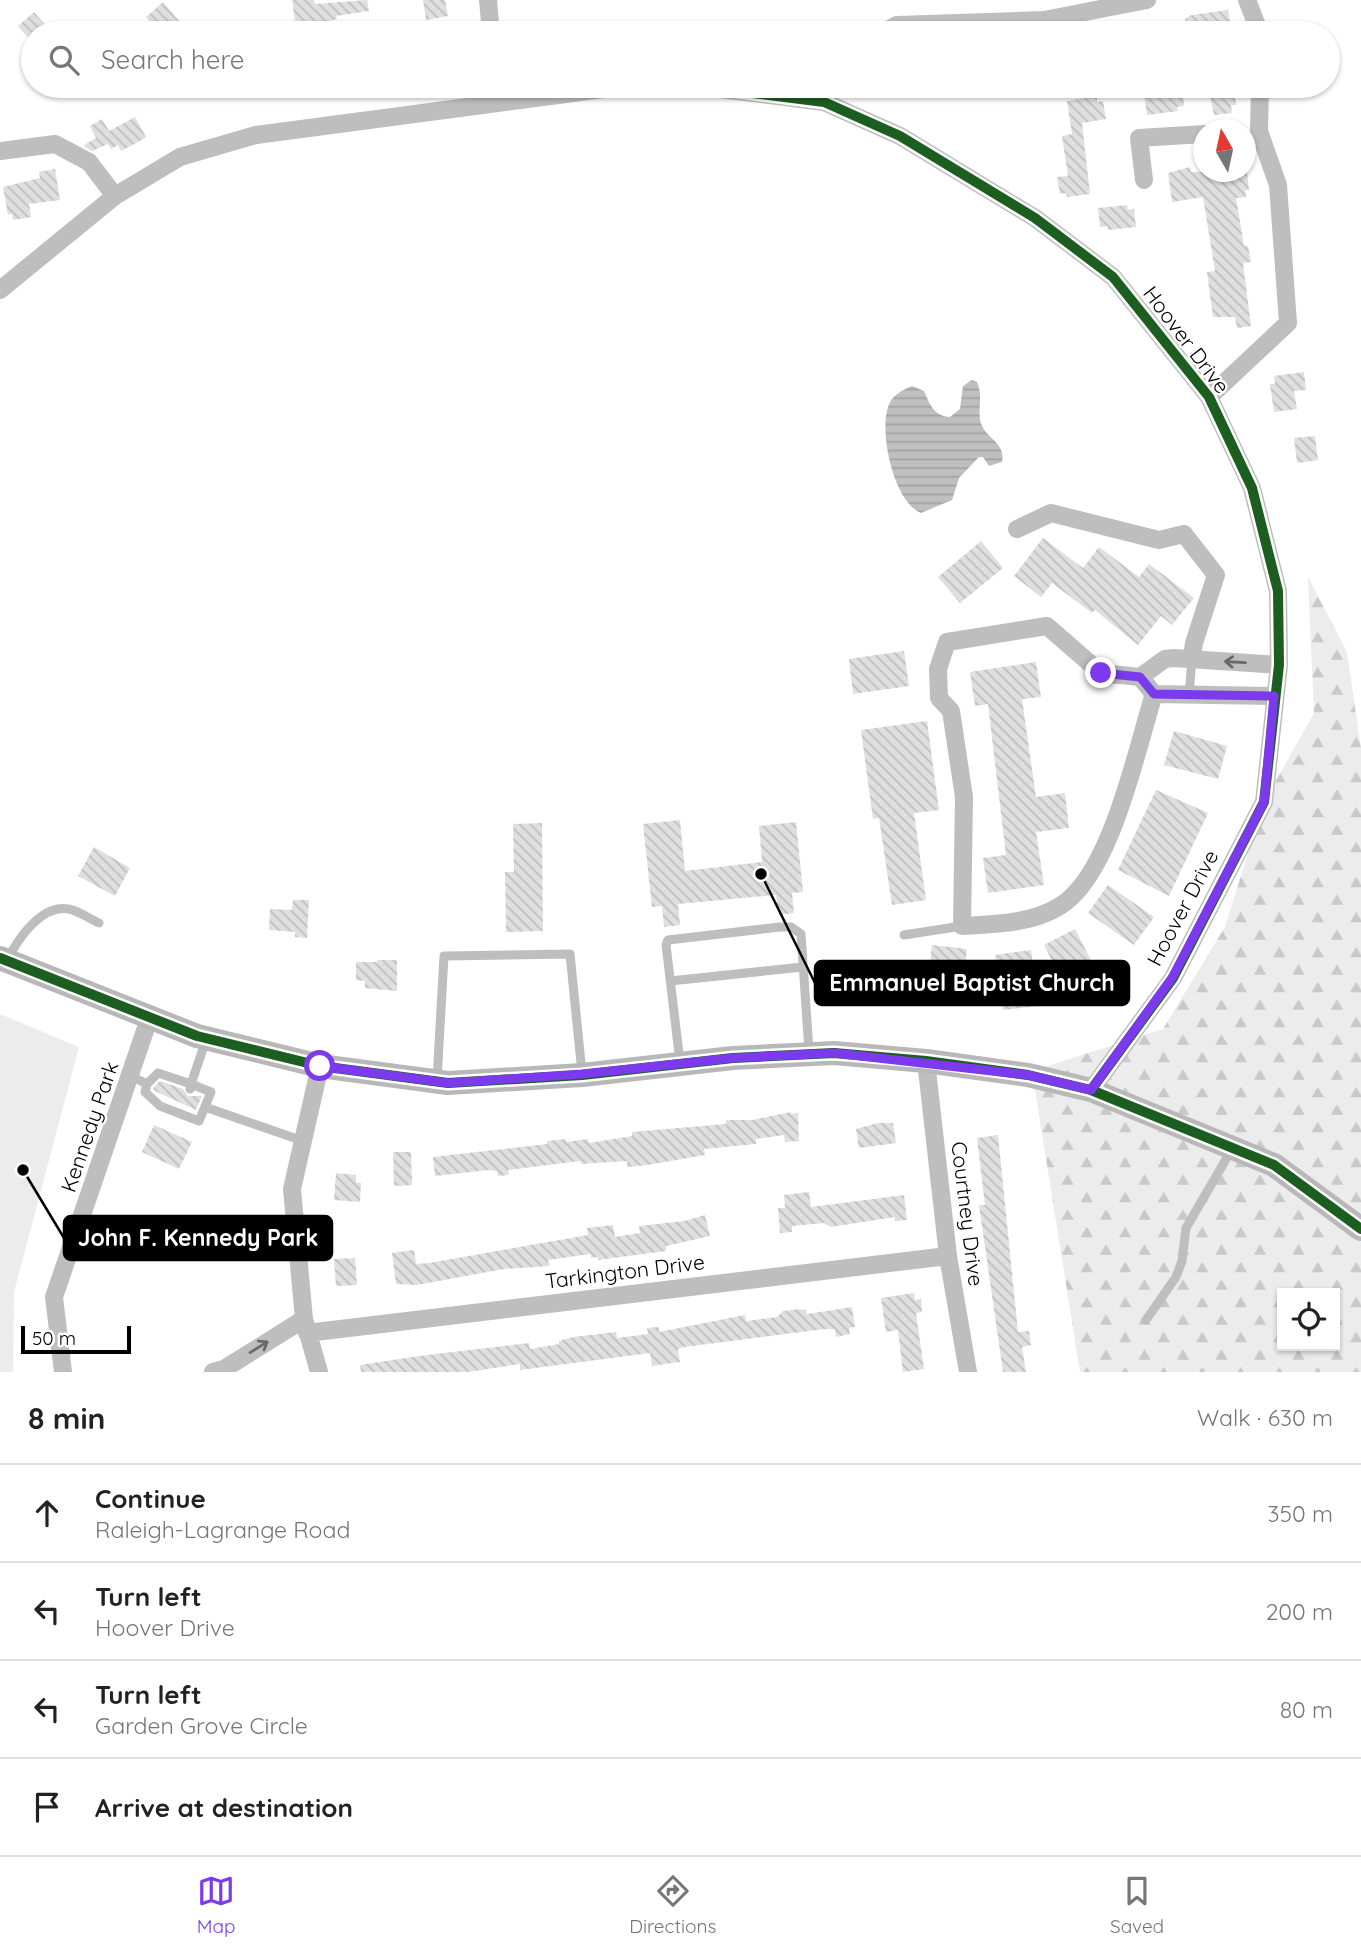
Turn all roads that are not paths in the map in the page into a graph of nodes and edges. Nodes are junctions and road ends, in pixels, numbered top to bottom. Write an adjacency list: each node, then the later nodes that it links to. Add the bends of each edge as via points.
1 (488, 0): 4 (street)
2 (1147, 0): 5 (street, via 1044,20)
3 (1247, 0): 6 (street)
4 (490, 21)
5 (1015, 21)
6 (1255, 21)
7 (535, 98): 17 (street, via 256,135 180,157)
8 (792, 98): 11 (street, Hoover Drive)
9 (826, 98): 11 (street)
10 (1258, 98): 12 (street)
11 (824, 102): 19 (street, Hoover Drive, via 900,136 1035,218 1113,277)
12 (1254, 119)
13 (1193, 135): 16 (street, via 1139,138)
14 (1256, 139): 19 (street, via 1278,186 1288,323)
15 (0, 151): 17 (street, via 55,145 89,162)
16 (1144, 180)
17 (115, 196): 18 (street)
18 (0, 290)
19 (1209, 397): 22 (street, Hoover Drive, via 1252,488 1278,591)
20 (1017, 529): 21 (street, via 1051,513 1159,540 1184,534 1216,575)
21 (1192, 659): 22 (street, one-way to 21); 23 (street, via 1165,659); 25 (lane)
22 (1279, 665): 26 (street, Hoover Drive)
23 (1140, 677): 24 (street); 28 (street, via 1101,673 1046,626 947,642 938,669 939,698 951,711 964,797)
24 (1154, 694): 25 (street); 28 (street, via 1107,842 1083,887 1059,906 1017,923)
25 (1189, 695): 26 (street)
26 (1274, 696): 44 (street, Hoover Drive, via 1264,802 1172,978)
27 (99, 923): 30 (lane, via 61,909 27,929)
28 (962, 926): 29 (lane)
29 (904, 934)
30 (4, 959): 33 (main road)
31 (803, 967): 32 (lane); 32 (lane, via 801,934 791,927 674,937 666,945); 35 (lane)
32 (670, 981): 37 (lane)
33 (149, 1019): 34 (main road); 40 (street, Kennedy Park)
34 (207, 1038): 38 (main road); 43 (lane)
35 (810, 1054): 36 (main road); 37 (main road)
36 (926, 1061): 44 (main road, via 1028,1075); 51 (street, Courtney Drive)
37 (680, 1064): 39 (main road)
38 (320, 1066): 41 (main road); 48 (street)
39 (582, 1074): 41 (main road); 41 (lane, via 570,954 444,956)
40 (131, 1076): 42 (lane); 54 (street, Kennedy Park, via 54,1297)
41 (437, 1082)
42 (148, 1084): 43 (lane, via 154,1073); 46 (lane, via 145,1092)
43 (190, 1087): 47 (lane, via 211,1092)
44 (1091, 1090): 49 (main road)
45 (164, 1096): 46 (lane)
46 (160, 1106): 47 (lane, via 181,1109 199,1122)
47 (205, 1107): 48 (lane)
48 (303, 1141): 53 (street, via 292,1189)
49 (1232, 1148): 50 (main road, via 1274,1166); 52 (lane, via 1186,1228 1175,1277)
50 (1361, 1229)
51 (948, 1256): 53 (street, Tarkington Drive); 57 (street, Courtney Drive)
52 (1146, 1320)
53 (305, 1326): 55 (street, Tarkington Drive, one-way to 53); 56 (street)
54 (63, 1372)
55 (213, 1372)
56 (319, 1372)
57 (968, 1372)

